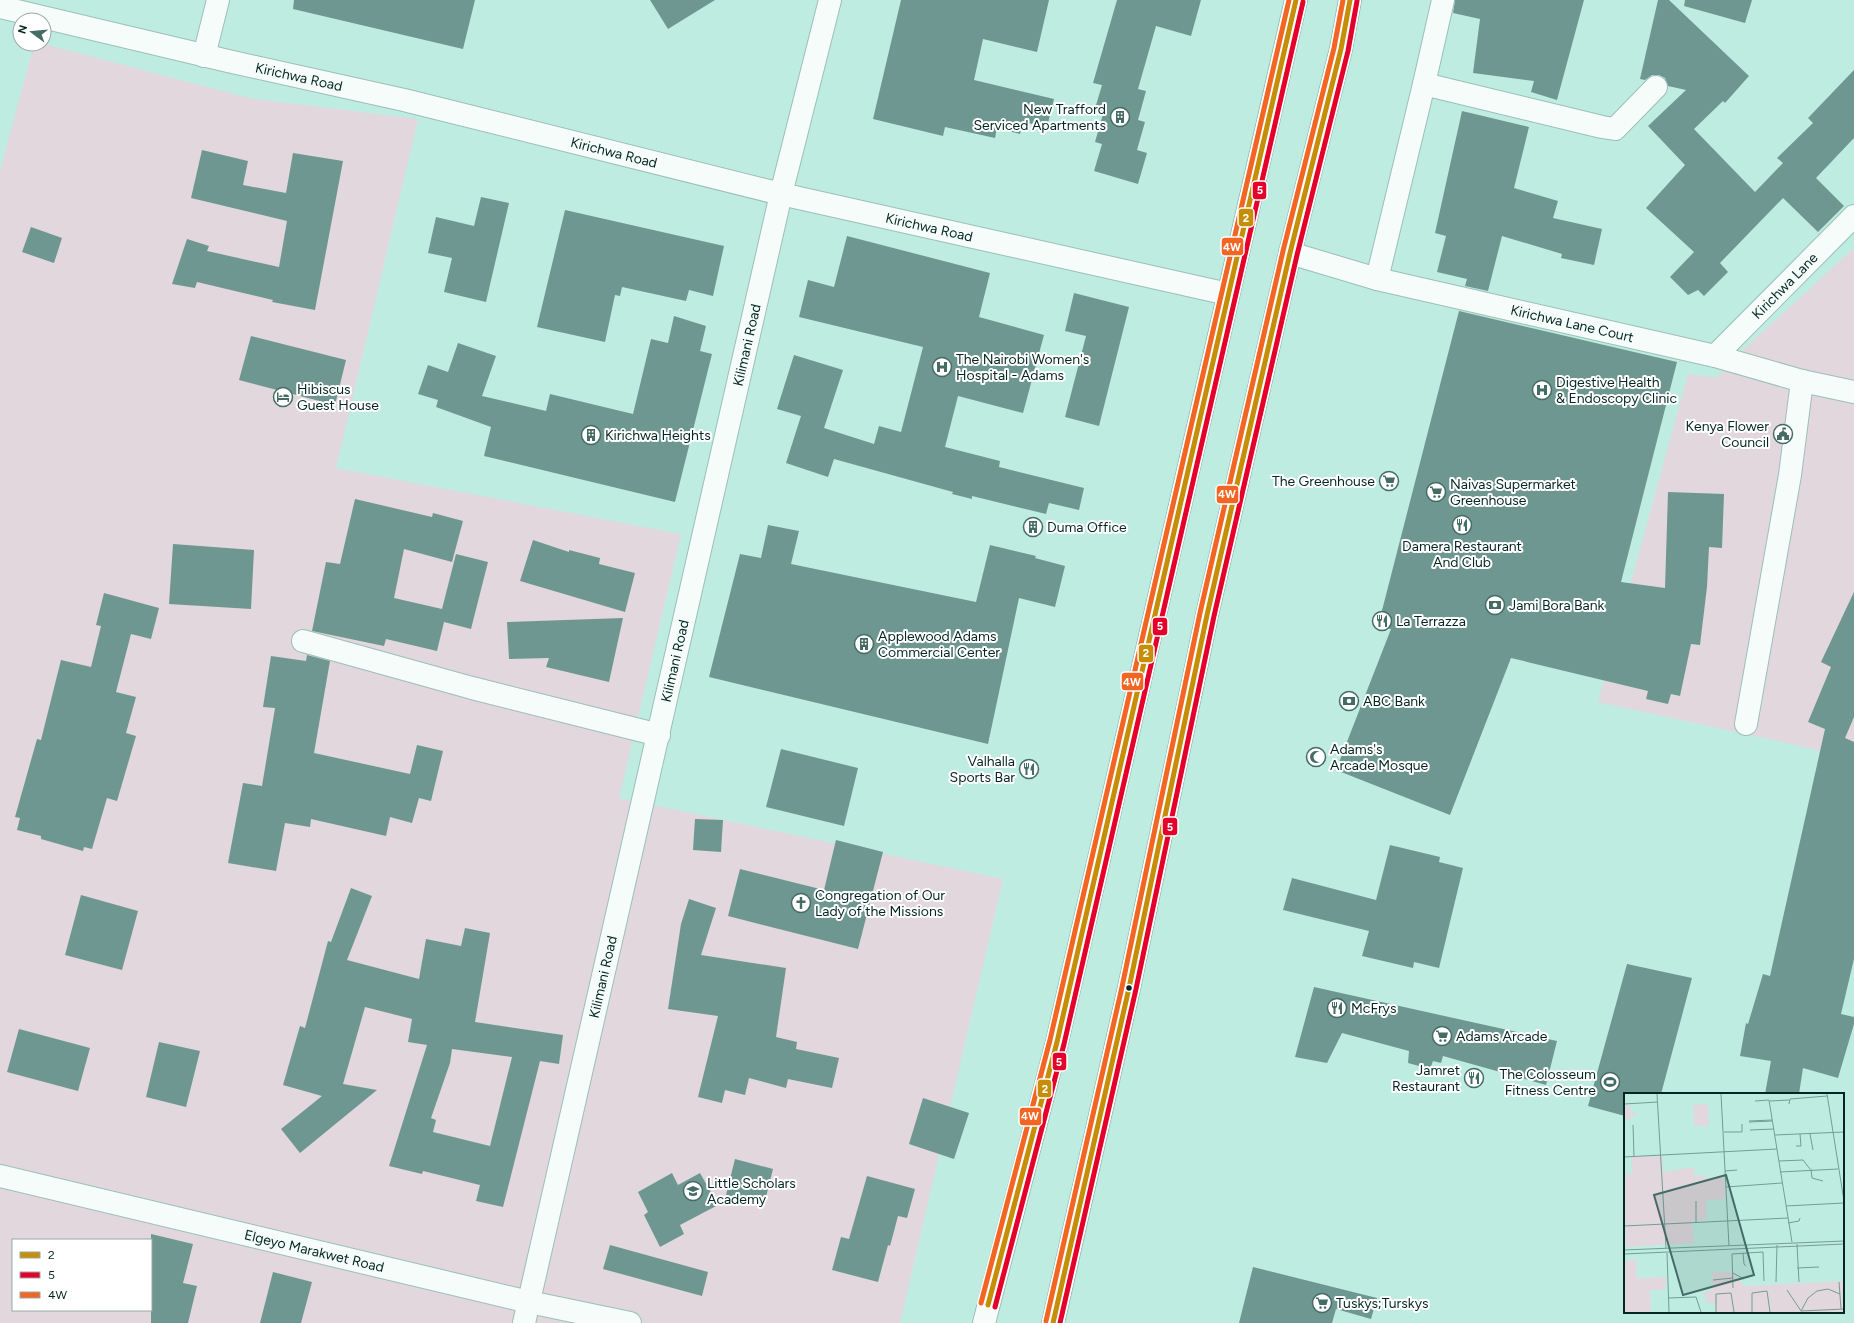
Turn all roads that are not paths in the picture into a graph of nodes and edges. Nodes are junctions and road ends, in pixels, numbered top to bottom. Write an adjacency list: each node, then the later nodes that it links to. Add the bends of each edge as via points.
1 (218, 0): 7 (street)
2 (830, 0): 10 (street, Kilimani Road)
3 (1296, 0): 14 (street)
4 (1350, 0): 12 (street, via 1341,49)
5 (1443, 0): 8 (street)
6 (0, 7): 7 (street, Kirichwa Road)
7 (204, 56): 10 (street, Kirichwa Road, via 404,100)
8 (1424, 84): 9 (street, via 1602,127 1616,128); 13 (street)
9 (1656, 88)
10 (781, 194): 14 (street, Kirichwa Road); 20 (street, Kilimani Road)
11 (1854, 216): 15 (street, Kirichwa Lane)
12 (1290, 253): 13 (street, Kirichwa Lane Court); 26 (street, via 1207,614 1128,996)
13 (1377, 278): 15 (street, Kirichwa Lane Court)
14 (1228, 294): 25 (street, via 1057,1042)
15 (1715, 356): 16 (street, Kirichwa Lane Court)
16 (1802, 381): 17 (street, Kirichwa Lane Court); 19 (street, via 1790,474)
17 (1854, 392)
18 (303, 641): 20 (street, via 472,688)
19 (1746, 724)
20 (659, 735): 22 (street, Kilimani Road)
21 (0, 1176): 22 (street, Elgeyo Marakwet Road)
22 (529, 1302): 23 (street, Kilimani Road); 24 (street, Elgeyo Marakwet Road)
23 (524, 1323)
24 (630, 1323)
25 (984, 1323)
26 (1053, 1323)

